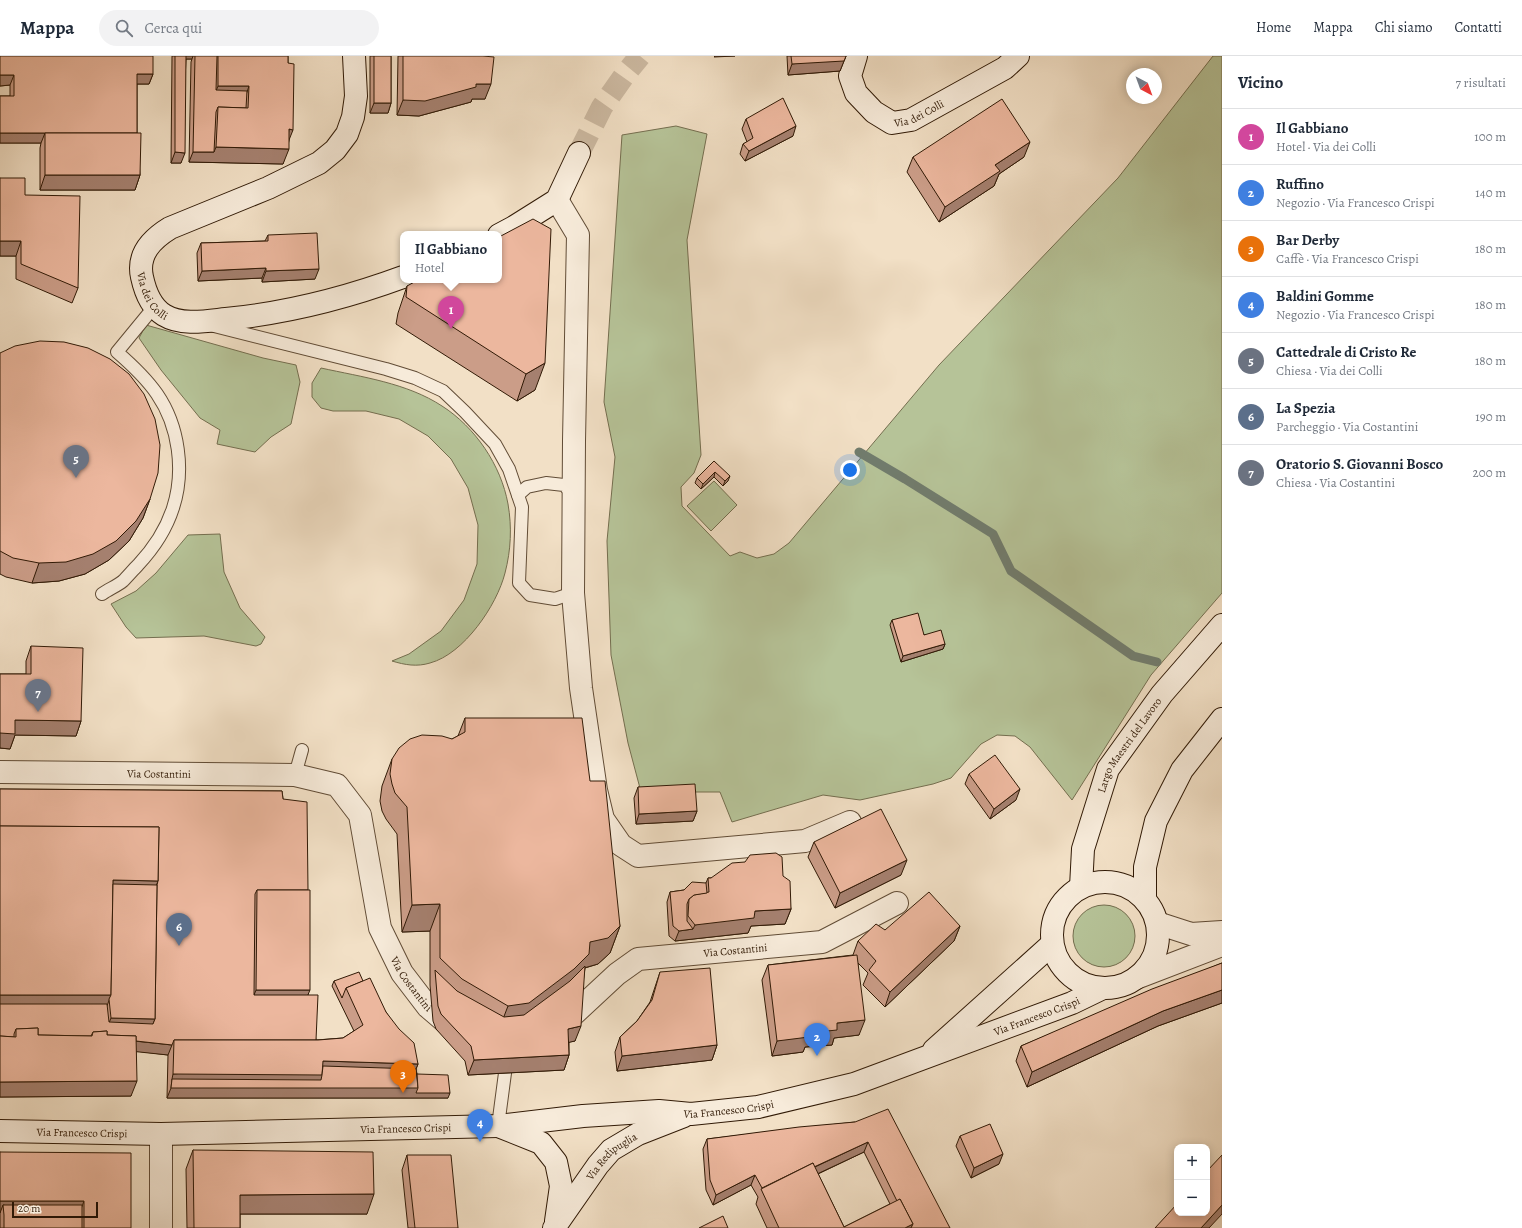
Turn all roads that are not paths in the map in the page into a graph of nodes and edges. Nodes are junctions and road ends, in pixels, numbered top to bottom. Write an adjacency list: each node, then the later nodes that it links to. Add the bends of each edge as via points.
1 (354, 56): 8 (street, Via dei Colli, via 356,96 353,118 347,134 335,150 319,163 268,188 170,228 150,242 140,271 144,288)
2 (856, 56): 3 (street, Via dei Colli, via 850,76 856,93 874,112 892,123 911,120 1005,68)
3 (1018, 56)
4 (579, 153): 5 (street)
5 (557, 200): 6 (street); 11 (street, via 578,235)
6 (502, 233)
7 (400, 278): 9 (street, Via dei Colli, via 307,307 261,316)
8 (154, 308): 9 (street, Via dei Colli, via 174,319); 13 (lane, via 117,352 158,394 171,421 178,450 179,479 173,508 161,535 124,580)
9 (197, 322): 10 (lane, via 386,369 415,378 443,391 495,444 509,469)
10 (518, 495): 11 (lane, via 527,487 546,483 564,485); 12 (lane, via 522,507 519,583 530,595 555,599)
11 (574, 496): 12 (street)
12 (573, 593): 19 (street, via 581,688 596,790 604,819 622,845 638,856 805,842)
13 (102, 594)
14 (1222, 625): 20 (street, Largo Maestri del Lavoro, via 1162,694 1108,769 1083,849)
15 (1222, 719): 21 (street, via 1182,770 1156,821 1145,867)
16 (302, 750): 18 (lane)
17 (0, 772): 18 (street, Via Costantini)
18 (295, 775): 30 (street, Via Costantini, via 337,785 360,815 380,928 402,973 428,1007 463,1037)
19 (850, 822)
20 (1081, 887): 21 (street, via 1104,881 1115,882 1136,891); 25 (street, via 1059,906 1053,920)
21 (1145, 899): 23 (street, via 1153,910)
22 (896, 903): 29 (street, Via Costantini, via 822,942 638,959 617,974 556,1031)
23 (1157, 923): 24 (street, via 1190,934); 27 (street, via 1158,939 1155,954)
24 (1222, 932)
25 (1051, 945): 28 (street, via 1060,965 1072,977 1086,985); 31 (street, Via Francesco Crispi)
26 (1222, 945): 27 (street)
27 (1136, 978): 28 (street, via 1120,986)
28 (1103, 988): 31 (street, Via Francesco Crispi, via 1072,1003)
29 (543, 1038)
30 (475, 1043)
31 (924, 1059): 33 (street, Via Francesco Crispi, via 854,1084 758,1106)
32 (505, 1073): 34 (lane)
33 (690, 1114): 34 (street, Via Francesco Crispi, via 659,1111 583,1116); 37 (street, Via Redipuglia, via 638,1134 611,1150)
34 (498, 1126): 36 (street, Via Francesco Crispi); 37 (street, Via Redipuglia, via 541,1143 556,1162 561,1186)
35 (0, 1131): 36 (street, Via Francesco Crispi)
36 (161, 1134): 38 (street)
37 (554, 1227)
38 (161, 1228)

